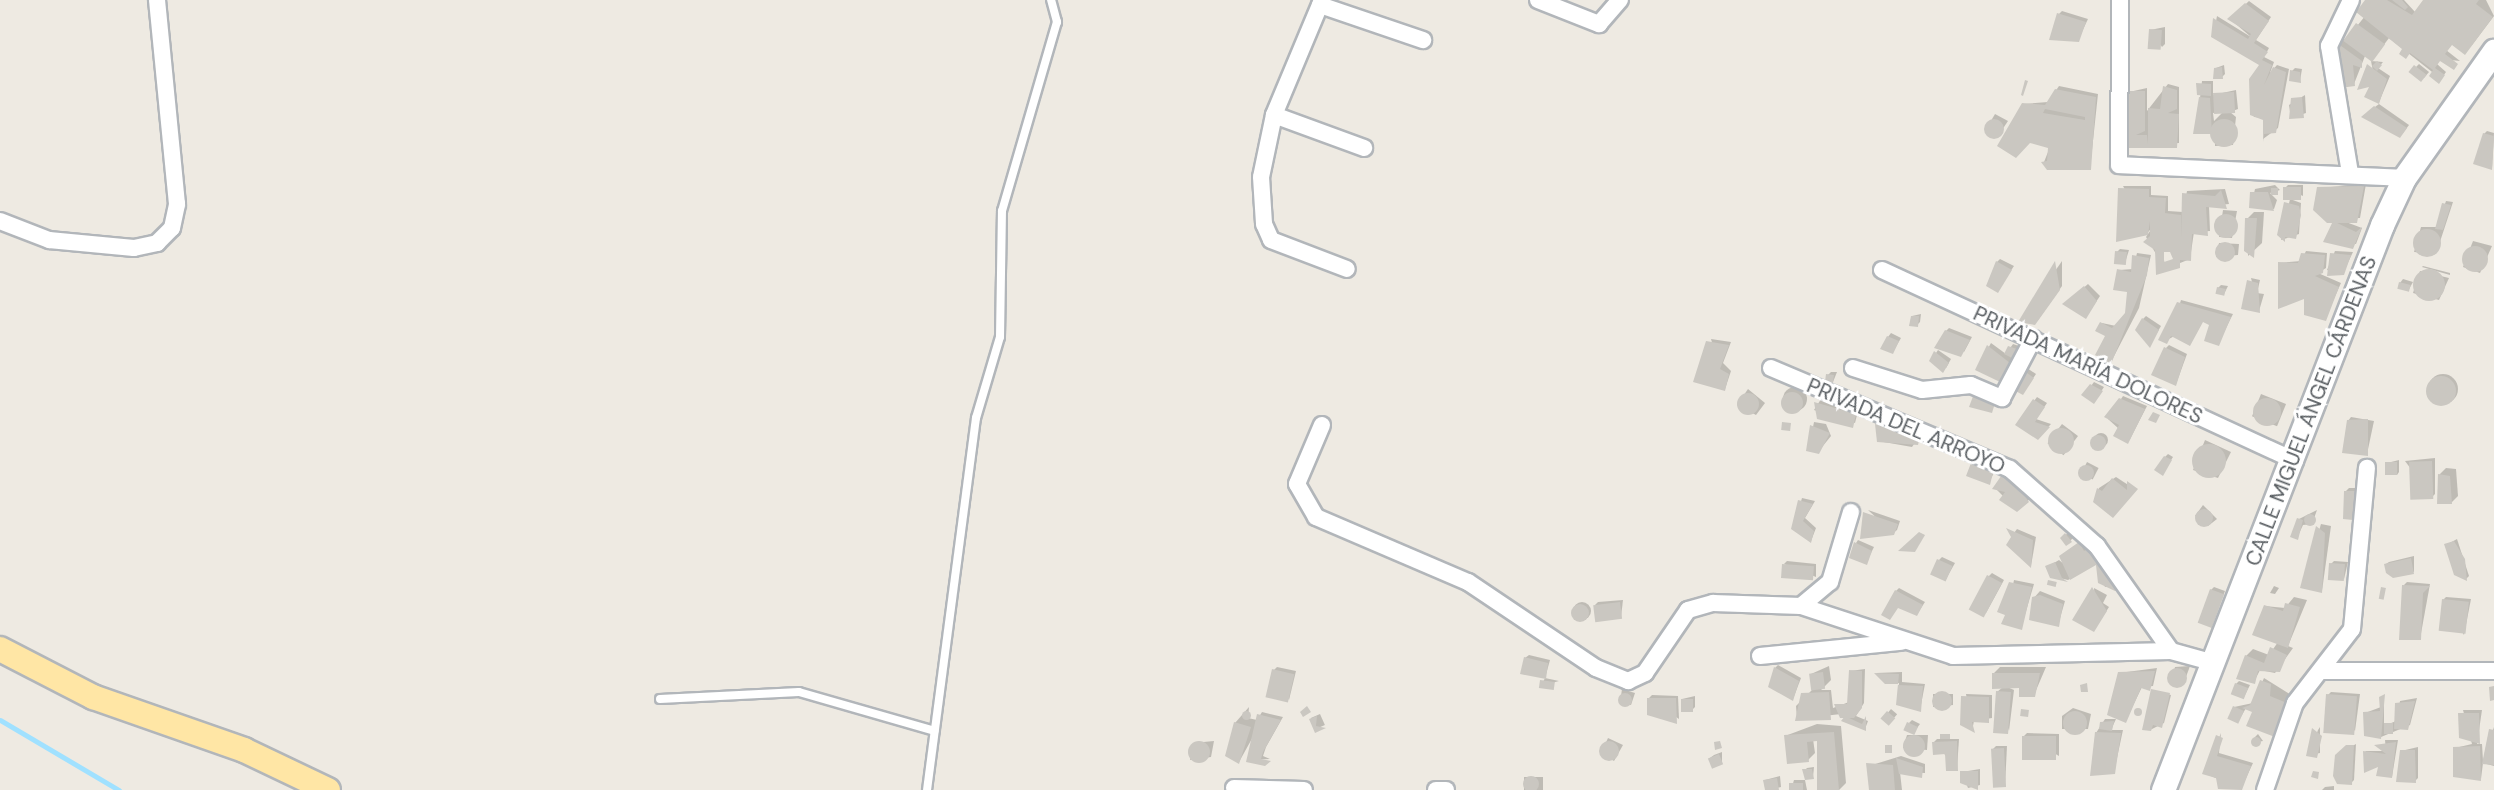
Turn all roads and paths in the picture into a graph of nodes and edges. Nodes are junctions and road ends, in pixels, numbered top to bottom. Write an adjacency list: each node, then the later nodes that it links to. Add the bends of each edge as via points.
1 (157, 0): 14 (street, via 177,204 172,228 156,243 134,248 49,240)
2 (1051, 0): 33 (lane, via 1057,22 1002,211 1000,337 976,418)
3 (1538, 0): 4 (street, via 1606,23)
4 (1620, 0)
5 (2120, 0): 12 (street, via 2119,165)
6 (2351, 0): 12 (street, via 2329,46)
7 (1321, 2): 8 (street); 10 (street)
8 (1423, 40)
9 (2494, 51): 13 (street, CALLE MIGUEL ÁNGEL CÁRDENAS)
10 (1274, 115): 11 (street); 15 (street, via 1261,177 1266,233)
11 (1363, 148)
12 (2350, 173): 13 (street)
13 (2404, 178): 21 (street, CALLE MIGUEL ÁNGEL CÁRDENAS)
14 (0, 221)
15 (1347, 269)
16 (1882, 270): 17 (street, PRIVADA MARÍA DOLORES)
17 (2033, 339): 19 (street, via 2002,398 1971,385 1922,390); 21 (street, PRIVADA MARÍA DOLORES)
18 (1771, 368): 27 (street, PRIVADA DEL ARROYO, via 2010,469 2097,546)
19 (1853, 368)
20 (1322, 425): 24 (street, via 1297,484 1316,517 1468,582 1596,668 1628,681 1645,673 1688,610 1713,603)
21 (2295, 461): 29 (street, CALLE MIGUEL ÁNGEL CÁRDENAS)
22 (2367, 468): 30 (street, via 2357,614)
23 (1851, 512): 24 (street, via 1830,582)
24 (1801, 606): 25 (street)
25 (1908, 641): 27 (street, via 1953,656); 28 (street)
26 (0, 649): 36 (main road, via 93,697 265,758)
27 (2171, 651): 29 (street)
28 (1760, 656)
29 (2211, 662): 41 (street, CALLE MIGUEL ÁNGEL CÁRDENAS)
30 (2322, 671): 31 (street); 42 (street, via 2295,703)
31 (2494, 671)
32 (660, 699): 33 (lane, via 799,692)
33 (935, 731): 37 (lane)
34 (1234, 788): 35 (street)
35 (1280, 789): 38 (street)
36 (328, 790)
37 (927, 790)
38 (1304, 790)
39 (1436, 790): 40 (street)
40 (1446, 790)
41 (2163, 790)
42 (2264, 790)

